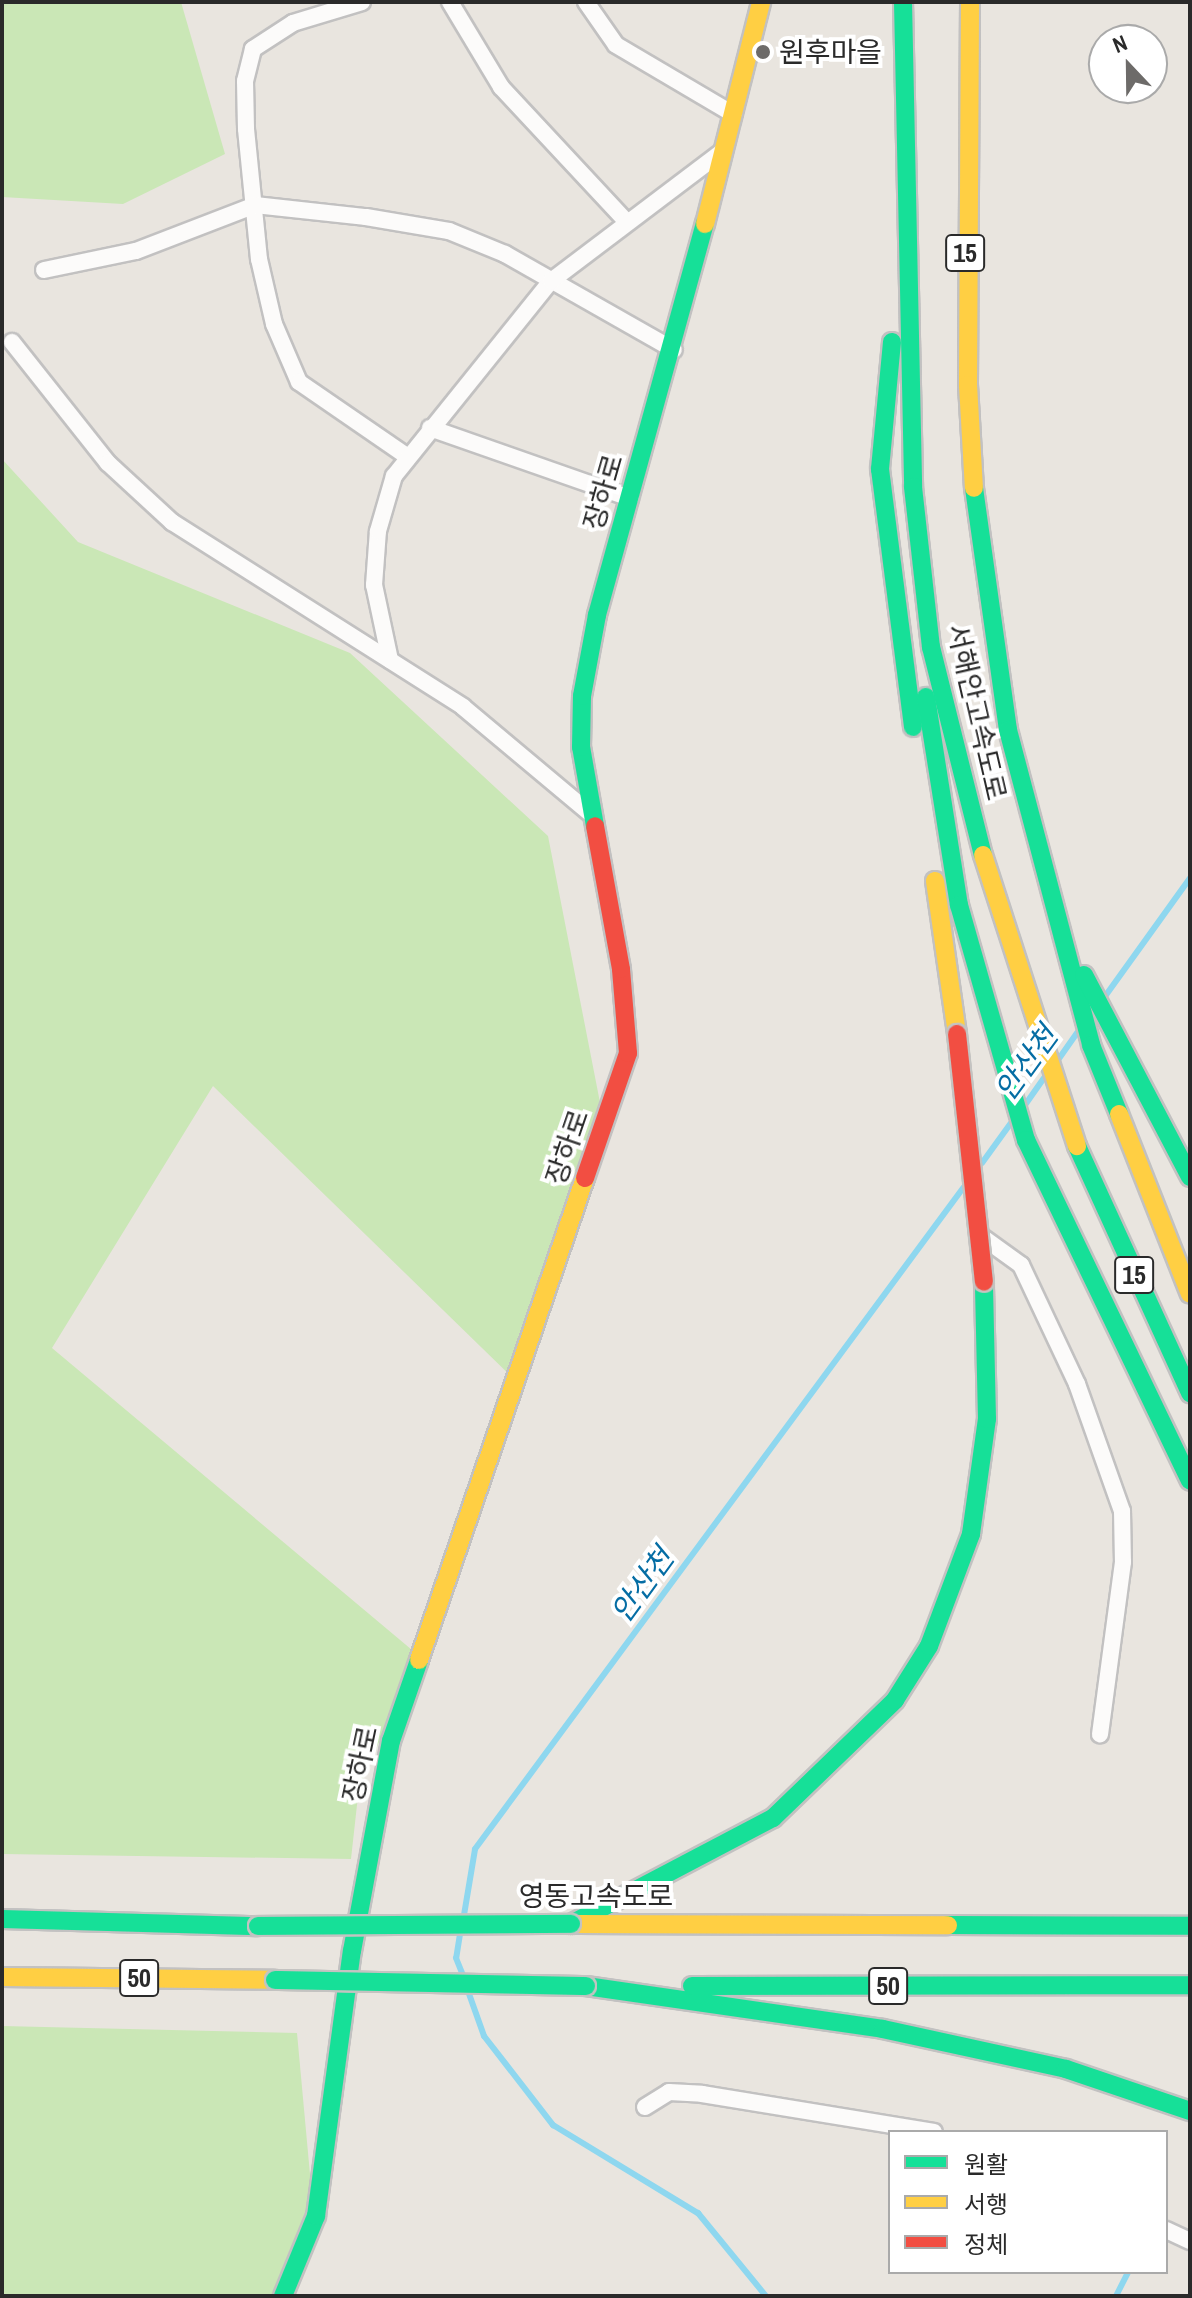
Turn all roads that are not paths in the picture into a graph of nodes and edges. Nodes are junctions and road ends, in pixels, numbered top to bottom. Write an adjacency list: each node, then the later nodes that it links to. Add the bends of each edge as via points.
1 (362, 2): 9 (street, via 293,23 253,49 245,81)
2 (450, 2): 11 (street, via 501,87)
3 (586, 2): 7 (street, via 616,45)
4 (761, 2): 7 (main road, 장하로)
5 (903, 2): 10 (main road, 서해안고속도로 / 15)
6 (970, 2): 22 (main road, 서해안고속도로 / 15, via 965,266 975,503 1008,730)
7 (733, 114): 8 (main road, 장하로)
8 (725, 149): 11 (street); 15 (main road, 장하로)
9 (255, 205): 12 (street, via 136,251); 13 (street, via 449,231); 17 (street, via 274,324 299,382)
10 (905, 212): 19 (main road, 서해안고속도로 / 15); 31 (main road, bridge, via 880,469 957,1034 984,1282 987,1419 971,1534 929,1646 902,1689 854,1746 773,1818)
11 (626, 221): 13 (street)
12 (44, 270)
13 (551, 281): 15 (street); 16 (street)
14 (12, 342): 20 (street, via 108,463 172,522)
15 (674, 350): 18 (main road, 장하로)
16 (430, 428): 17 (street); 18 (street)
17 (408, 457): 20 (street, via 394,476 378,531 374,585)
18 (630, 498): 21 (main road, 장하로, via 582,696 581,747)
19 (916, 539): 26 (main road, 서해안고속도로 / 15, via 960,778 1015,964 1081,1156); 27 (main road, via 933,769 985,1012 1048,1194)
20 (390, 660): 21 (street, via 463,707)
21 (592, 815): 42 (main road, 장하로, via 621,969 628,1053 391,1741 352,1951 316,2216)
22 (1056, 924): 23 (main road); 25 (main road, 서해안고속도로 / 15, via 1115,1116)
23 (1190, 1177)
24 (973, 1231): 28 (street, via 1021,1265 1077,1384 1122,1511 1123,1562)
25 (1190, 1294)
26 (1190, 1393)
27 (1190, 1481)
28 (1100, 1734)
29 (1190, 1912): 32 (main road)
30 (2, 1919): 31 (main road, 영동고속도로 / 50, bridge, via 258,1926)
31 (571, 1924): 32 (main road, 영동고속도로 / 50)
32 (1091, 1924): 33 (main road, 영동고속도로 / 50)
33 (1190, 1926)
34 (2, 1977): 36 (main road, 50, bridge)
35 (1190, 1985): 36 (main road, 50)
36 (586, 1986): 38 (main road, via 883,2029 1066,2069)
37 (645, 2107): 39 (street, via 669,2092 702,2094)
38 (1190, 2111)
39 (922, 2130)
40 (1168, 2231): 41 (street)
41 (1190, 2241)
42 (283, 2296)

